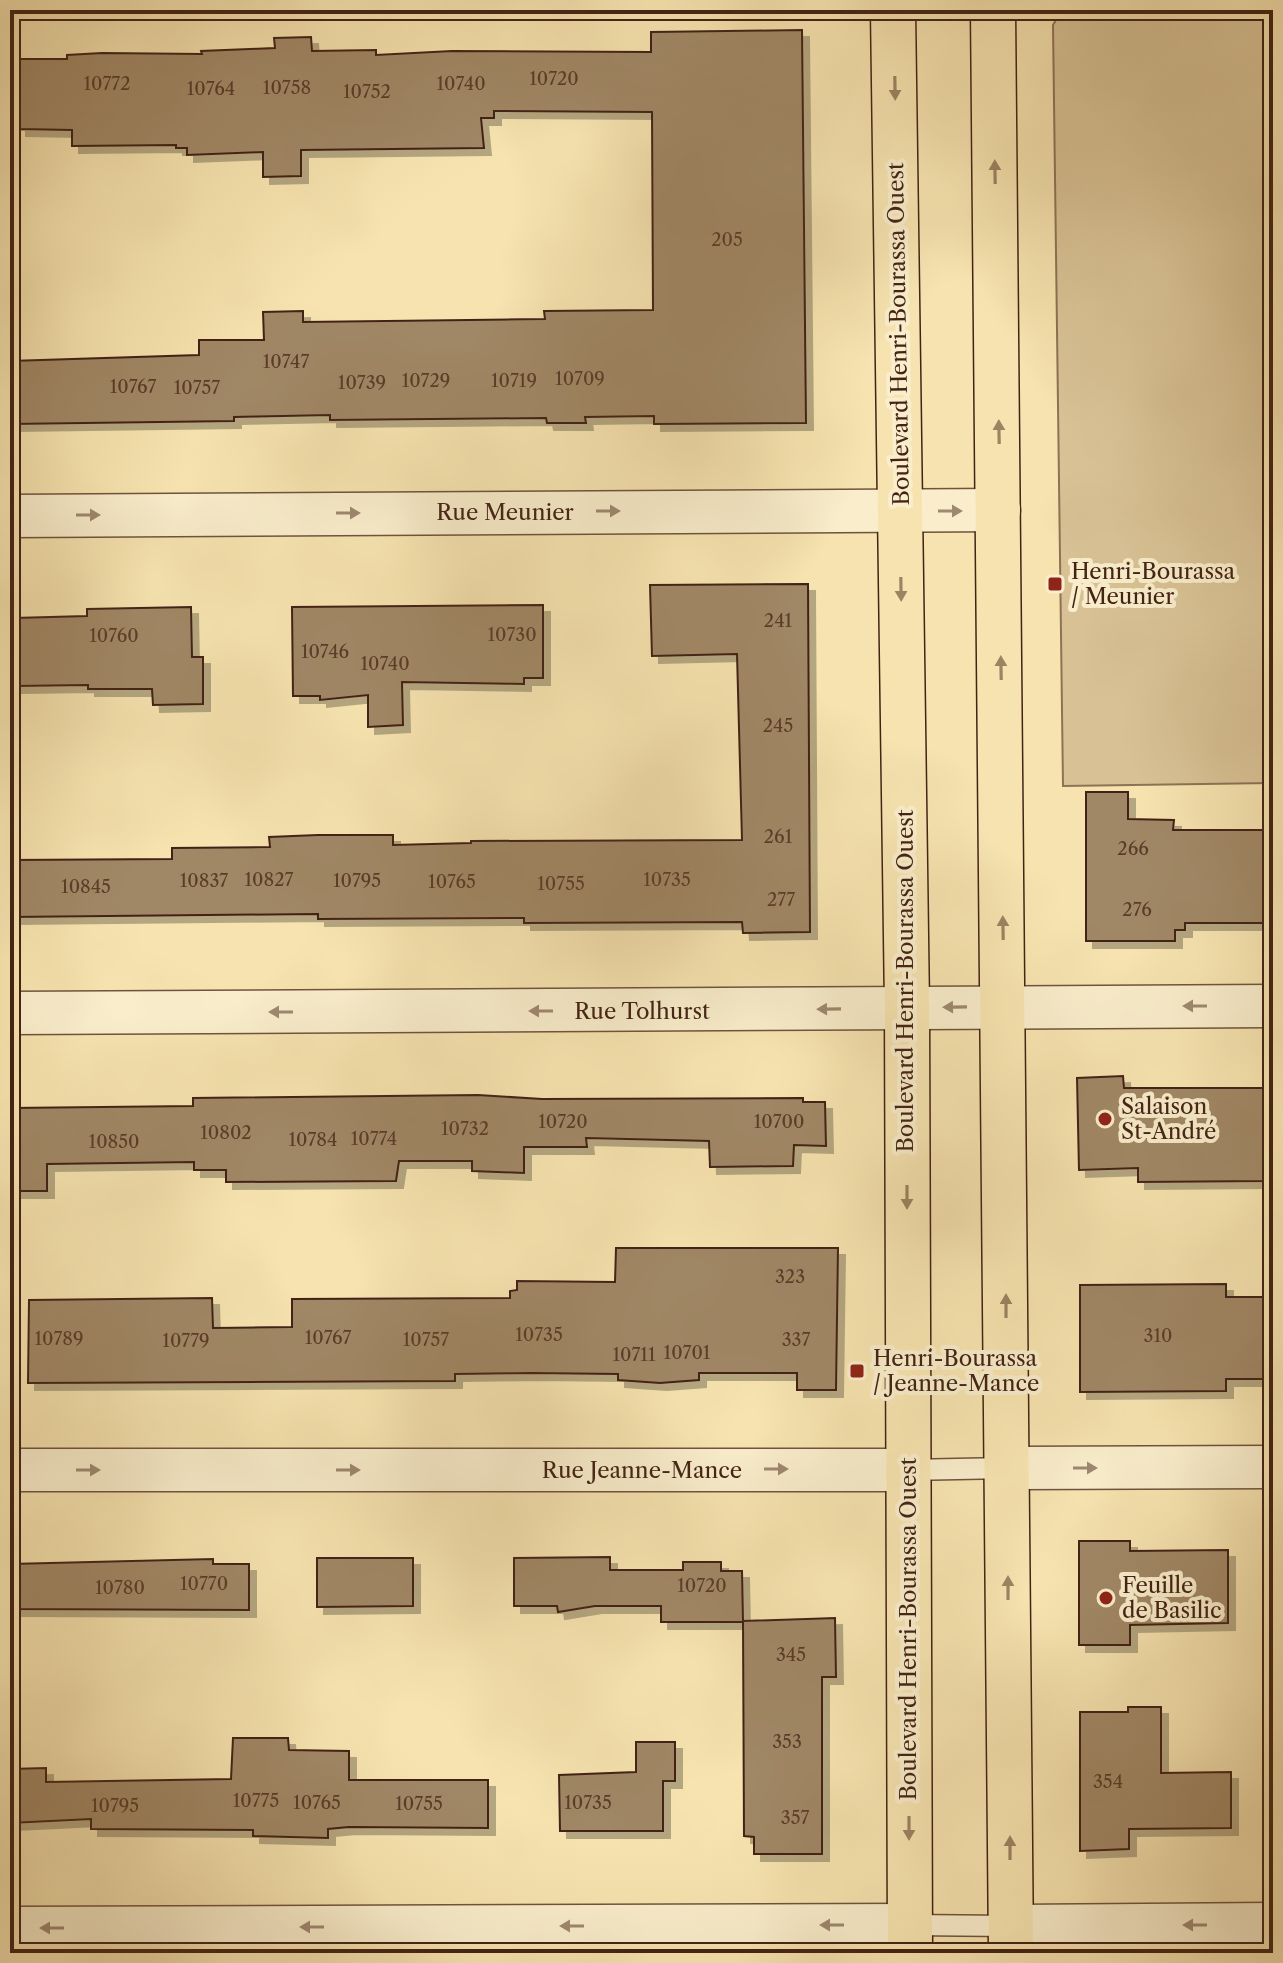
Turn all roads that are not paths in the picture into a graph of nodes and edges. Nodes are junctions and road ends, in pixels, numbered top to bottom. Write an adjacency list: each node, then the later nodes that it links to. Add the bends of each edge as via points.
1 (893, 10): 4 (main road, Boulevard Henri-Bourassa Ouest, one-way to 4)
2 (993, 10): 3 (main road, one-way to 2)
3 (999, 510): 4 (street, Rue Meunier, one-way to 3); 6 (main road, one-way to 3)
4 (900, 511): 5 (street, Rue Meunier, one-way to 4); 8 (main road, Boulevard Henri-Bourassa Ouest, one-way to 8)
5 (10, 516)
6 (1004, 1006): 7 (street, Rue Tolhurst, one-way to 6); 8 (street, Rue Tolhurst, one-way to 8); 11 (main road, one-way to 6)
7 (1273, 1006)
8 (907, 1007): 9 (street, Rue Tolhurst, one-way to 9); 13 (main road, Boulevard Henri-Bourassa Ouest, one-way to 13)
9 (10, 1013)
10 (1273, 1467): 11 (street, Rue Jeanne-Mance, one-way to 10)
11 (1007, 1468): 13 (lane, Rue Jeanne-Mance); 17 (main road, one-way to 11)
12 (10, 1470): 13 (street, Rue Jeanne-Mance, one-way to 13)
13 (907, 1470): 16 (main road, Boulevard Henri-Bourassa Ouest, one-way to 16)
14 (1273, 1924): 17 (street, one-way to 17)
15 (10, 1928): 16 (street, one-way to 15)
16 (910, 1939): 17 (lane)
17 (1011, 1940)

